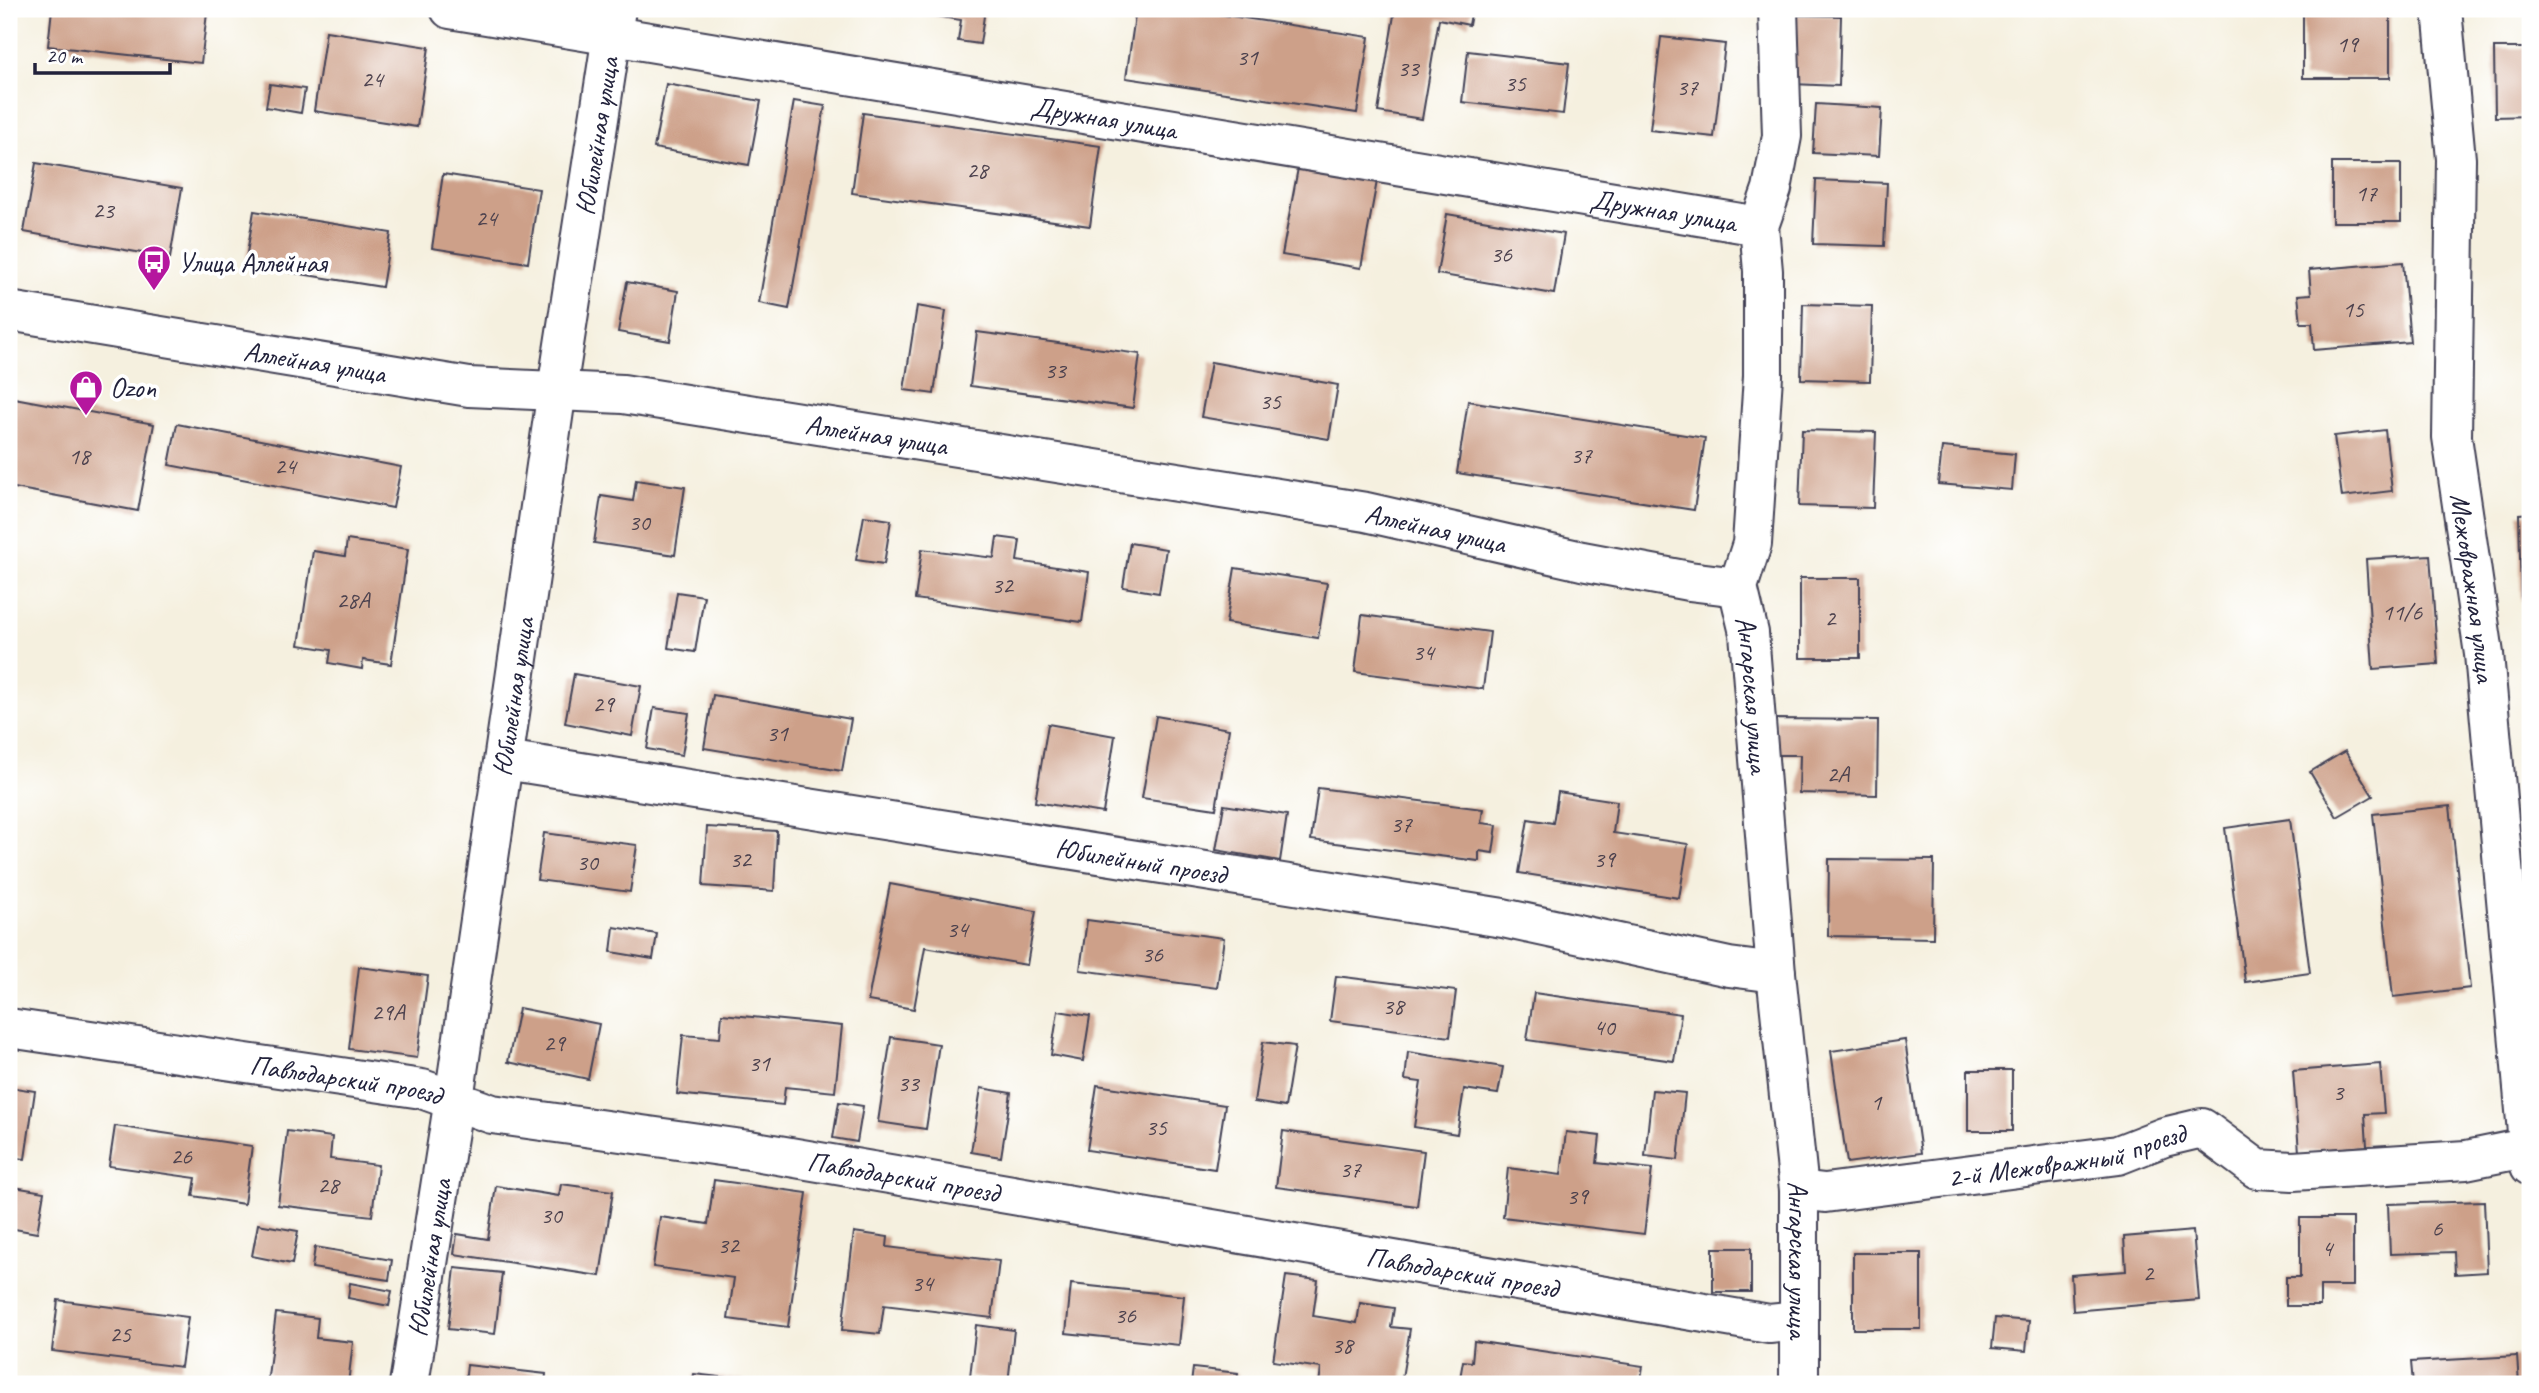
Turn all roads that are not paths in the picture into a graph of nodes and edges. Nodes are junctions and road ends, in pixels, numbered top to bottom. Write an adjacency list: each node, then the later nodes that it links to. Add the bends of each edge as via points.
1 (450, 9): 4 (street, Дружная улица)
2 (1778, 9): 5 (street, Ангарская улица, via 1782,136 1773,189)
3 (2442, 9): 13 (street, Межовражная улица, via 2456,159 2452,437 2484,654)
4 (614, 22): 5 (street, Дружная улица); 7 (street, Юбилейная улица)
5 (1759, 226): 8 (street, Ангарская улица, via 1763,376 1752,544)
6 (9, 311): 7 (street, Аллейная улица, via 469,387)
7 (557, 390): 8 (street, Аллейная улица, via 623,394 1366,512 1582,561); 9 (street, Юбилейная улица)
8 (1738, 587): 10 (street, Ангарская улица, via 1749,633)
9 (505, 760): 10 (street, Юбилейный проезд, via 1503,918); 12 (street, Юбилейная улица)
10 (1776, 973): 14 (street, Ангарская улица)
11 (9, 1028): 12 (street, Павлодарский проезд, via 422,1089)
12 (454, 1099): 15 (street, Павлодарский проезд, via 492,1114 763,1152 1769,1324); 16 (street, Юбилейная улица)
13 (2529, 1153): 14 (street, 2-й Межовражный проезд, via 2293,1171 2257,1169 2202,1128 2118,1155 1825,1193)
14 (1798, 1189): 15 (street, Ангарская улица)
15 (1799, 1321): 17 (street, Ангарская улица)
16 (409, 1384)
17 (1799, 1384)

